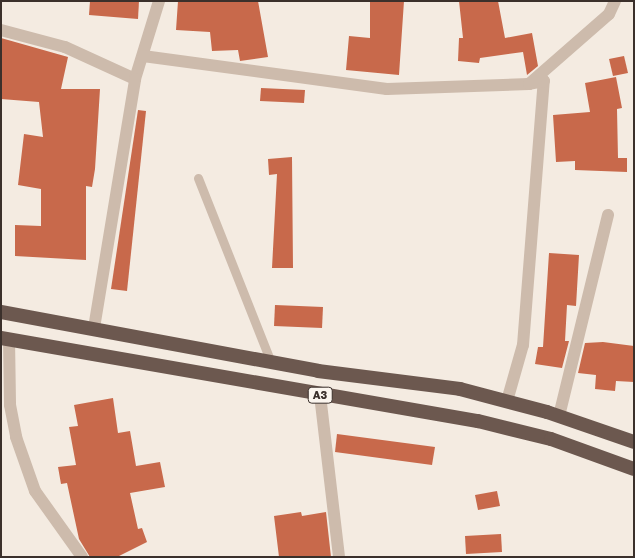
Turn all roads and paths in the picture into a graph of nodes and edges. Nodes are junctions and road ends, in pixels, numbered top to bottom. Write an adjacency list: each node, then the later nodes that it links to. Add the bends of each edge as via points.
1 (159, 1): 4 (street)
2 (615, 1): 6 (street, via 608,14)
3 (1, 30): 5 (street, via 65,47)
4 (143, 56): 5 (street); 6 (street, via 387,89)
5 (135, 79): 10 (street)
6 (529, 84): 14 (street, via 544,81 523,344)
7 (198, 178): 12 (lane)
8 (608, 215): 15 (street)
9 (1, 312): 10 (highway, A3)
10 (94, 328): 12 (highway, A3)
11 (5, 339): 13 (highway, A3); 18 (street, via 16,437 36,491)
12 (271, 362): 14 (highway, A3, via 460,389)
13 (320, 395): 17 (highway, A3, via 478,422 551,440); 19 (street)
14 (507, 401): 15 (highway, A3)
15 (559, 416): 16 (highway, A3)
16 (634, 442)
17 (634, 469)
18 (82, 557)
19 (339, 557)

